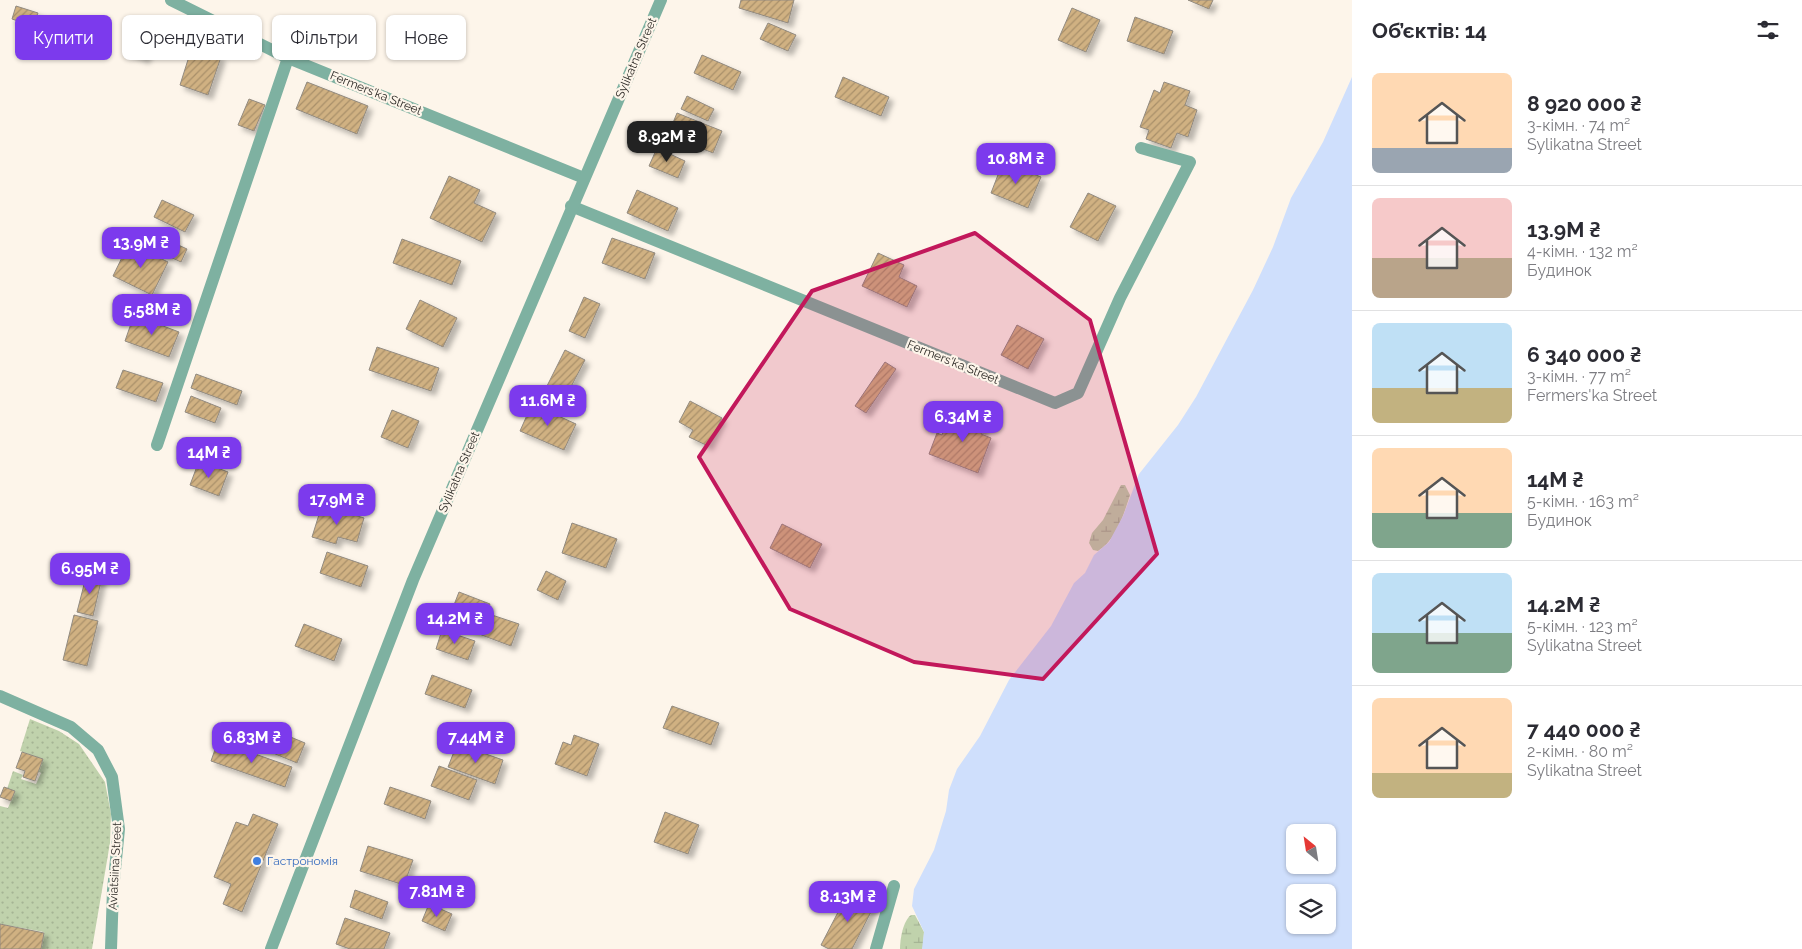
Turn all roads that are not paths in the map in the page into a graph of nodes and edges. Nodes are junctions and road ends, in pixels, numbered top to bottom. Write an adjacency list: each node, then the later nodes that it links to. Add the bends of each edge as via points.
1 (171, 0): 3 (street, Fermers'ka Street)
2 (661, 0): 7 (street, Sylikatna Street)
3 (272, 50)
4 (287, 60): 9 (street)
5 (293, 60): 7 (street, Fermers'ka Street)
6 (1141, 148): 8 (street, Fermers'ka Street, via 1190,162 1120,298 1078,393 1055,403)
7 (584, 178): 8 (street, Sylikatna Street)
8 (571, 206): 13 (street, Sylikatna Street, via 413,580)
9 (157, 445)
10 (0, 696): 12 (street, Aviatsiina Street, via 71,727 98,750 112,777 119,829)
11 (894, 886): 14 (street)
12 (111, 949)
13 (271, 949)
14 (876, 949)

